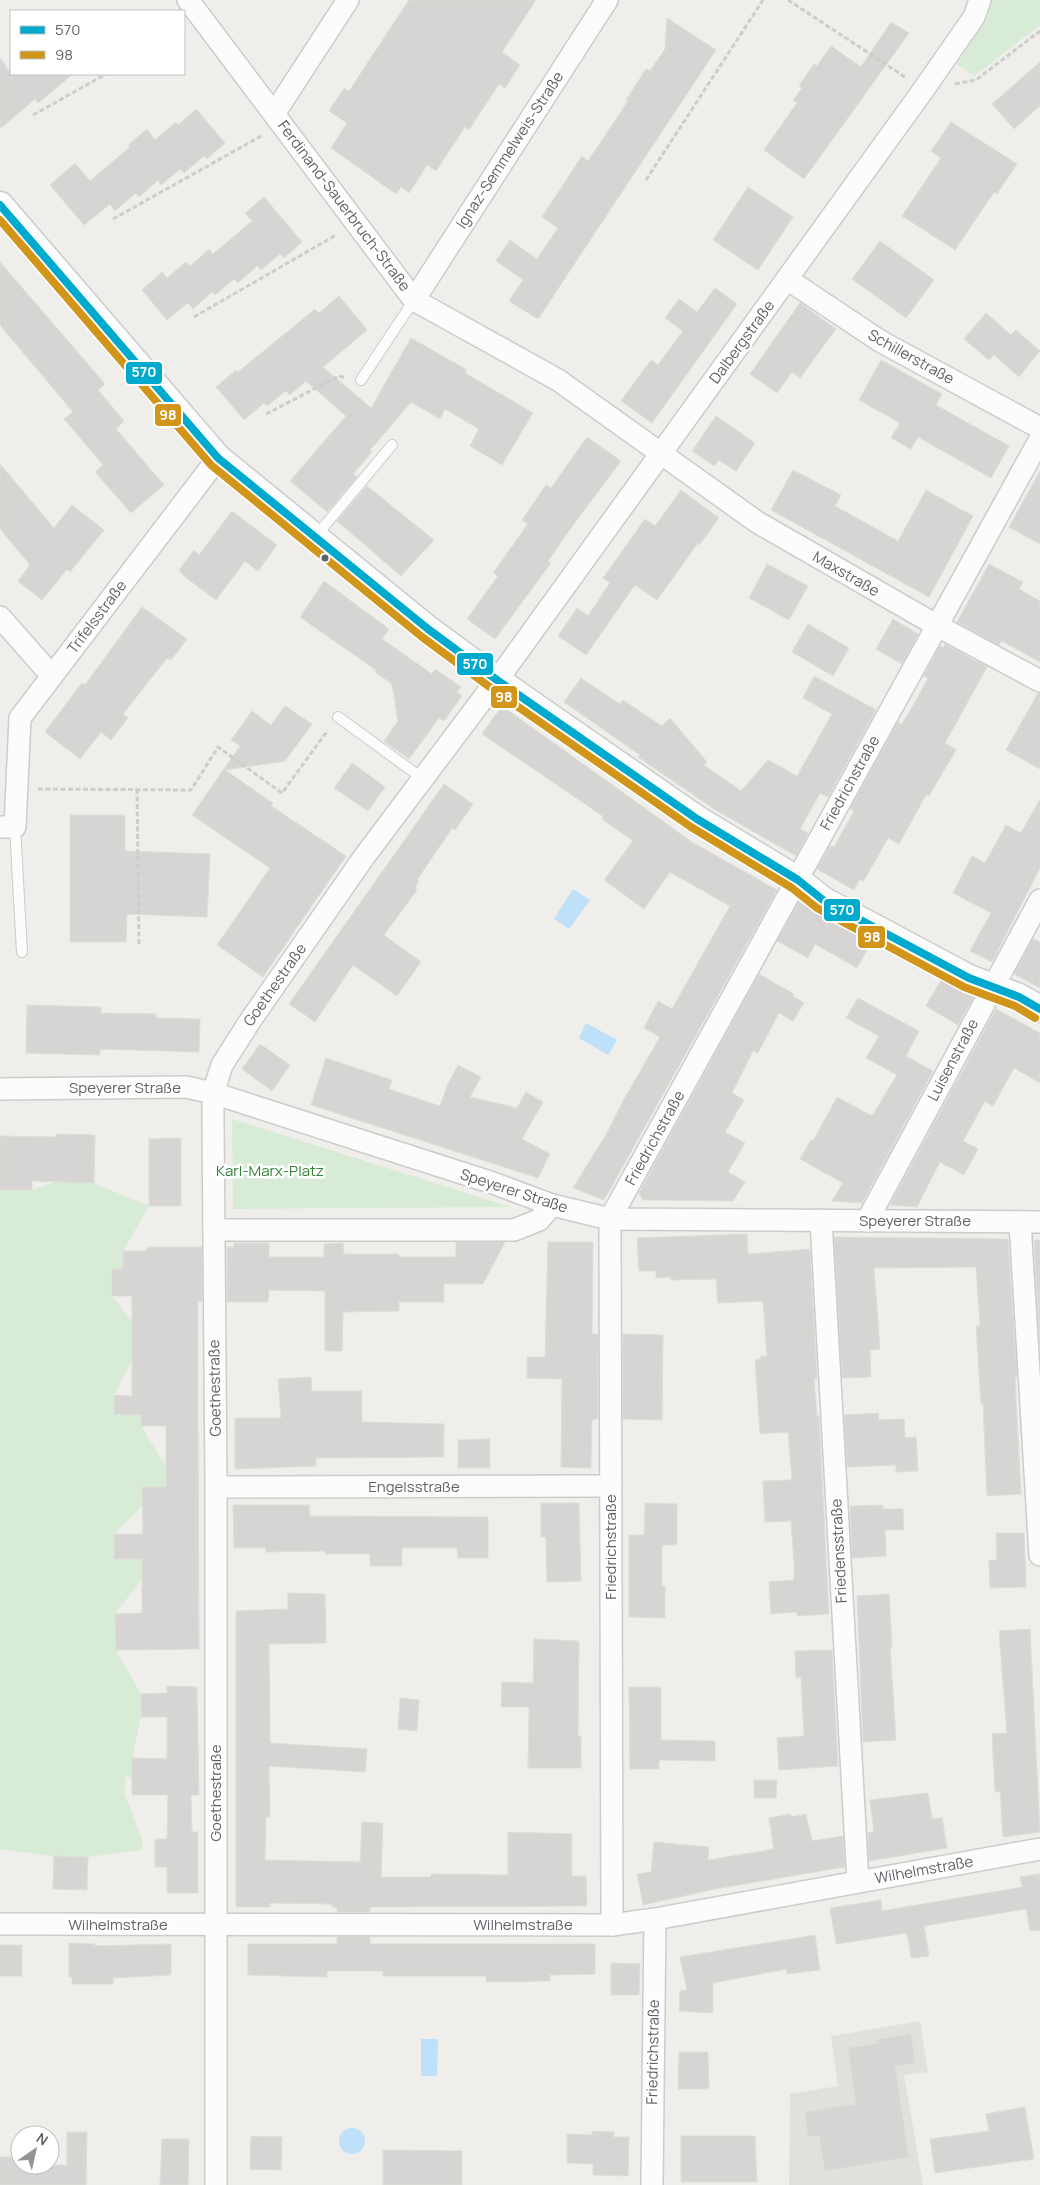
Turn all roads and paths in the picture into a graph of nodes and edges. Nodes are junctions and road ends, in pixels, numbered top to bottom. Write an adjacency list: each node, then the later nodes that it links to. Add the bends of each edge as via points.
1 (188, 0): 11 (street, Ferdinand-Sauerbruch-Straße)
2 (348, 0): 11 (street)
3 (607, 0): 17 (street, Ignaz-Semmelweis-Straße)
4 (763, 0): 12 (path)
5 (788, 0): 9 (path)
6 (980, 0): 9 (street, Dalbergstraße, via 974,17)
7 (1040, 31): 9 (path, via 976,80)
8 (104, 75): 10 (path)
9 (924, 89): 16 (street, Dalbergstraße)
10 (33, 115)
11 (278, 119): 14 (path); 15 (street, Ferdinand-Sauerbruch-Straße)
12 (646, 180)
13 (0, 205): 25 (street)
14 (113, 219)
15 (356, 223): 17 (street, Ferdinand-Sauerbruch-Straße); 18 (path)
16 (787, 279): 21 (street, Schillerstraße, via 880,341); 24 (street, Dalbergstraße)
17 (414, 300): 19 (lane); 24 (street, Ferdinand-Sauerbruch-Straße, via 558,380)
18 (194, 317)
19 (361, 380): 20 (path, via 339,376)
20 (266, 414)
21 (1040, 428)
22 (1040, 439): 28 (street, Friedrichstraße)
23 (392, 445): 26 (lane)
24 (661, 453): 28 (street, Maxstraße, via 756,522); 30 (street, Dalbergstraße)
25 (218, 458): 26 (street); 29 (street, Trifelsstraße)
26 (314, 537): 30 (street)
27 (0, 617): 29 (street)
28 (936, 625): 31 (street, Maxstraße); 37 (street, Friedrichstraße)
29 (52, 676): 35 (street, Trifelsstraße, via 20,718)
30 (497, 680): 33 (street, Goethestraße); 37 (street, via 696,819)
31 (1040, 682)
32 (338, 717): 33 (lane); 34 (path, via 282,793 218,747 191,790)
33 (422, 778): 44 (street, Goethestraße, via 250,1021 222,1066)
34 (137, 789): 35 (path); 39 (path)
35 (17, 790): 36 (street, Trifelsstraße)
36 (8, 827): 40 (lane)
37 (798, 880): 41 (street, via 824,900 969,978); 46 (street, Friedrichstraße)
38 (1040, 900): 41 (street, Luisenstraße)
39 (139, 945)
40 (22, 952)
41 (992, 986): 42 (street); 48 (street, Luisenstraße)
42 (1040, 1009)
43 (0, 1089): 44 (street, Speyerer Straße, via 186,1087)
44 (213, 1093): 45 (street, Speyerer Straße); 50 (street, Goethestraße)
45 (552, 1205): 46 (street, Speyerer Straße); 50 (street, via 539,1220 514,1230)
46 (610, 1219): 47 (street, Speyerer Straße); 51 (street, Friedrichstraße)
47 (821, 1220): 48 (street, Speyerer Straße); 55 (street, Friedensstraße)
48 (868, 1221): 49 (street, Speyerer Straße)
49 (1030, 1222): 53 (street)
50 (214, 1230): 52 (street, Goethestraße)
51 (611, 1486): 52 (street, Engelsstraße); 58 (street, Friedrichstraße)
52 (216, 1487): 59 (street, Goethestraße)
53 (1040, 1555)
54 (1040, 1849): 55 (street, Wilhelmstraße)
55 (858, 1882): 56 (street, Wilhelmstraße)
56 (655, 1919): 58 (street, Wilhelmstraße); 61 (street, Friedrichstraße)
57 (0, 1924): 59 (street, Wilhelmstraße)
58 (612, 1925): 59 (street, Wilhelmstraße)
59 (216, 1926): 60 (street, Goethestraße)
60 (216, 2185)
61 (652, 2185)

